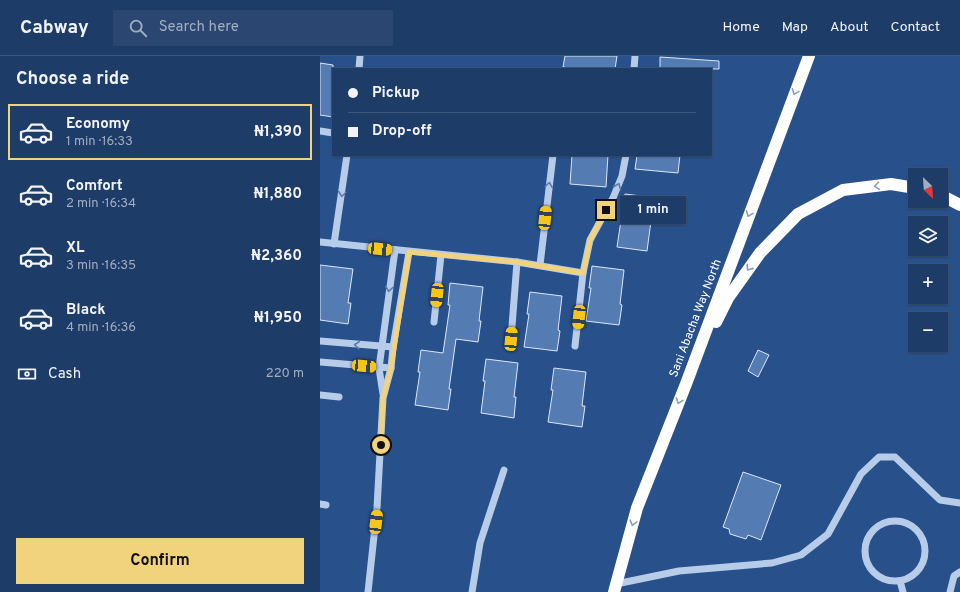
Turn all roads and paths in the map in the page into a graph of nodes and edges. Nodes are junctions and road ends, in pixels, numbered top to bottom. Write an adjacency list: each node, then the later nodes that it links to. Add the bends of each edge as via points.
1 (360, 56): 4 (street)
2 (635, 56): 5 (street)
3 (809, 56): 31 (highway, Sani Abacha Way North, one-way to 31)
4 (359, 68)
5 (634, 68)
6 (320, 131): 7 (street)
7 (332, 133)
8 (347, 156): 15 (street, one-way to 15)
9 (553, 156): 20 (street, one-way to 9)
10 (626, 156): 21 (street, one-way to 10, via 590,240 613,198 622,176)
11 (908, 187): 31 (highway, one-way to 31, via 891,184 843,190 798,214 760,253 728,298)
12 (948, 199): 13 (highway)
13 (960, 205)
14 (320, 242): 15 (street)
15 (334, 244): 16 (street)
16 (395, 250): 17 (street); 26 (street, one-way to 26)
17 (409, 252): 18 (street); 27 (street)
18 (441, 255): 19 (street); 22 (street)
19 (517, 262): 20 (street); 23 (street)
20 (540, 265): 21 (street)
21 (583, 273): 25 (street)
22 (434, 322)
23 (511, 339)
24 (320, 341): 26 (street, one-way to 24)
25 (575, 346)
26 (382, 347): 27 (street); 29 (street)
27 (393, 347): 30 (street)
28 (320, 362): 29 (street)
29 (379, 368): 30 (street); 34 (street)
30 (391, 368): 34 (street)
31 (686, 384): 39 (highway, Sani Abacha Way North, one-way to 39, via 637,508)
32 (320, 395): 33 (street)
33 (339, 398)
34 (383, 398): 40 (street, via 377,508)
35 (504, 470): 41 (street, via 480,543)
36 (960, 503): 39 (street, via 940,500 895,457 879,458 861,474 828,534 801,555 772,563 679,570)
37 (960, 572): 43 (street, via 954,576)
38 (900, 581): 38 (street, via 917,572 925,556 925,546 922,537 909,524 889,522 879,525 872,532 866,542 865,552 872,571 880,578); 42 (street)
39 (615, 588)
40 (368, 592)
41 (472, 592)
42 (903, 592)
43 (950, 592)

